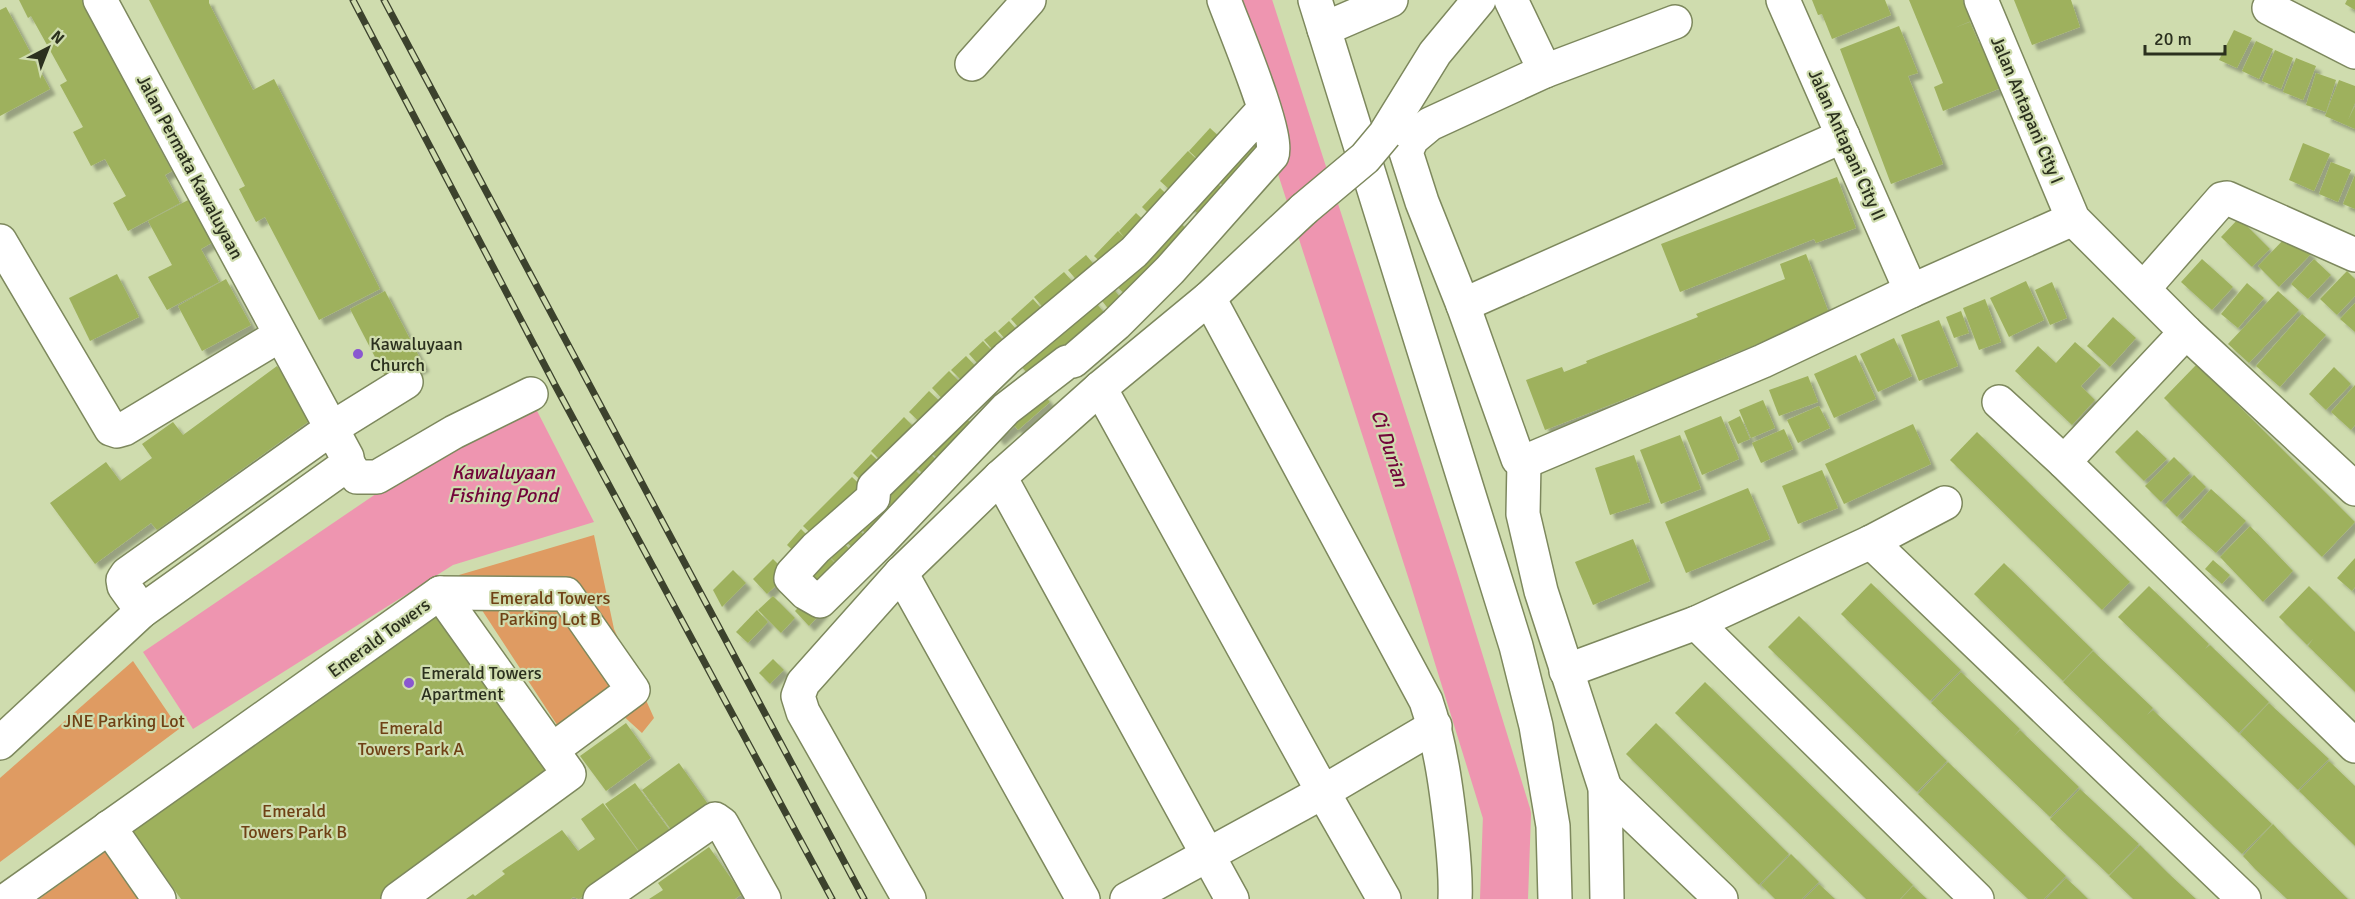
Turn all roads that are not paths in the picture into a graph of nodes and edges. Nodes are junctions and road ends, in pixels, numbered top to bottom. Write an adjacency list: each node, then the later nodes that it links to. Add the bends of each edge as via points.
1 (100, 0): 25 (street, Jalan Permata Kawaluyaan)
2 (1029, 0): 13 (street)
3 (1224, 0): 15 (street)
4 (1391, 0): 10 (street)
5 (1479, 0): 22 (street, bridge, via 1435,53 1385,134 1365,158)
6 (1511, 0): 14 (street)
7 (1783, 0): 16 (street, Jalan Antapani City II)
8 (1981, 0): 17 (street, Jalan Antapani City I)
9 (2269, 8): 12 (street)
10 (1319, 15): 62 (street, via 1516,646 1536,726 1553,826)
11 (1675, 22): 14 (street)
12 (2355, 52)
13 (972, 64)
14 (1545, 71): 23 (street, via 1430,124 1412,139 1406,152)
15 (1264, 109): 15 (street, via 1274,150 1170,270 1073,361 1006,409 820,601 806,593 791,578 816,548 873,498 874,487 968,394 1134,252)
16 (1843, 136): 21 (street, Jalan Antapani City II); 23 (street)
17 (2073, 219): 20 (street); 21 (street)
18 (0, 240): 25 (street, via 111,429 124,429)
19 (2355, 255): 20 (street, via 2231,199 2222,199)
20 (2144, 288): 24 (street)
21 (1911, 291): 31 (street, via 1763,361)
22 (1209, 298): 27 (street); 43 (street, via 1426,701)
23 (1463, 305): 31 (street, via 1518,459)
24 (2186, 332): 32 (street); 35 (street)
25 (280, 335): 30 (street, Jalan Permata Kawaluyaan)
26 (406, 381): 30 (street)
27 (1100, 388): 34 (street); 48 (street)
28 (531, 394): 33 (street, via 376,477 357,477)
29 (1999, 402): 32 (street)
30 (332, 428): 33 (street, Jalan Permata Kawaluyaan); 40 (street, via 127,574 124,586)
31 (1524, 462): 42 (street, via 1523,514)
32 (2064, 462): 45 (street)
33 (348, 465): 40 (street)
34 (1000, 477): 38 (street); 50 (street)
35 (2355, 489)
36 (1945, 504): 37 (street)
37 (1871, 542): 41 (street); 66 (street)
38 (901, 573): 56 (street, via 802,683 798,696 803,712); 57 (street)
39 (440, 594): 46 (street, Emerald Towers); 46 (street, via 566,594 633,690); 49 (street, Emerald Towers)
40 (142, 611): 44 (street)
41 (1696, 623): 42 (street); 65 (street)
42 (1566, 671): 47 (street)
43 (1434, 726): 48 (street); 61 (street, via 1449,810)
44 (0, 743)
45 (2355, 746)
46 (552, 750): 53 (street, Emerald Towers, via 569,774)
47 (1605, 788): 63 (street); 64 (street)
48 (1323, 792): 50 (street); 60 (street)
49 (109, 827): 51 (street, Emerald Towers); 52 (street)
50 (1207, 854): 58 (street); 59 (street)
51 (8, 899)
52 (159, 899)
53 (398, 899)
54 (600, 899): 55 (street, via 713,819 719,820)
55 (764, 899)
56 (909, 899)
57 (1083, 899)
58 (1127, 899)
59 (1232, 899)
60 (1384, 899)
61 (1455, 899)
62 (1555, 899)
63 (1607, 899)
64 (1721, 899)
65 (1977, 899)
66 (2244, 899)

